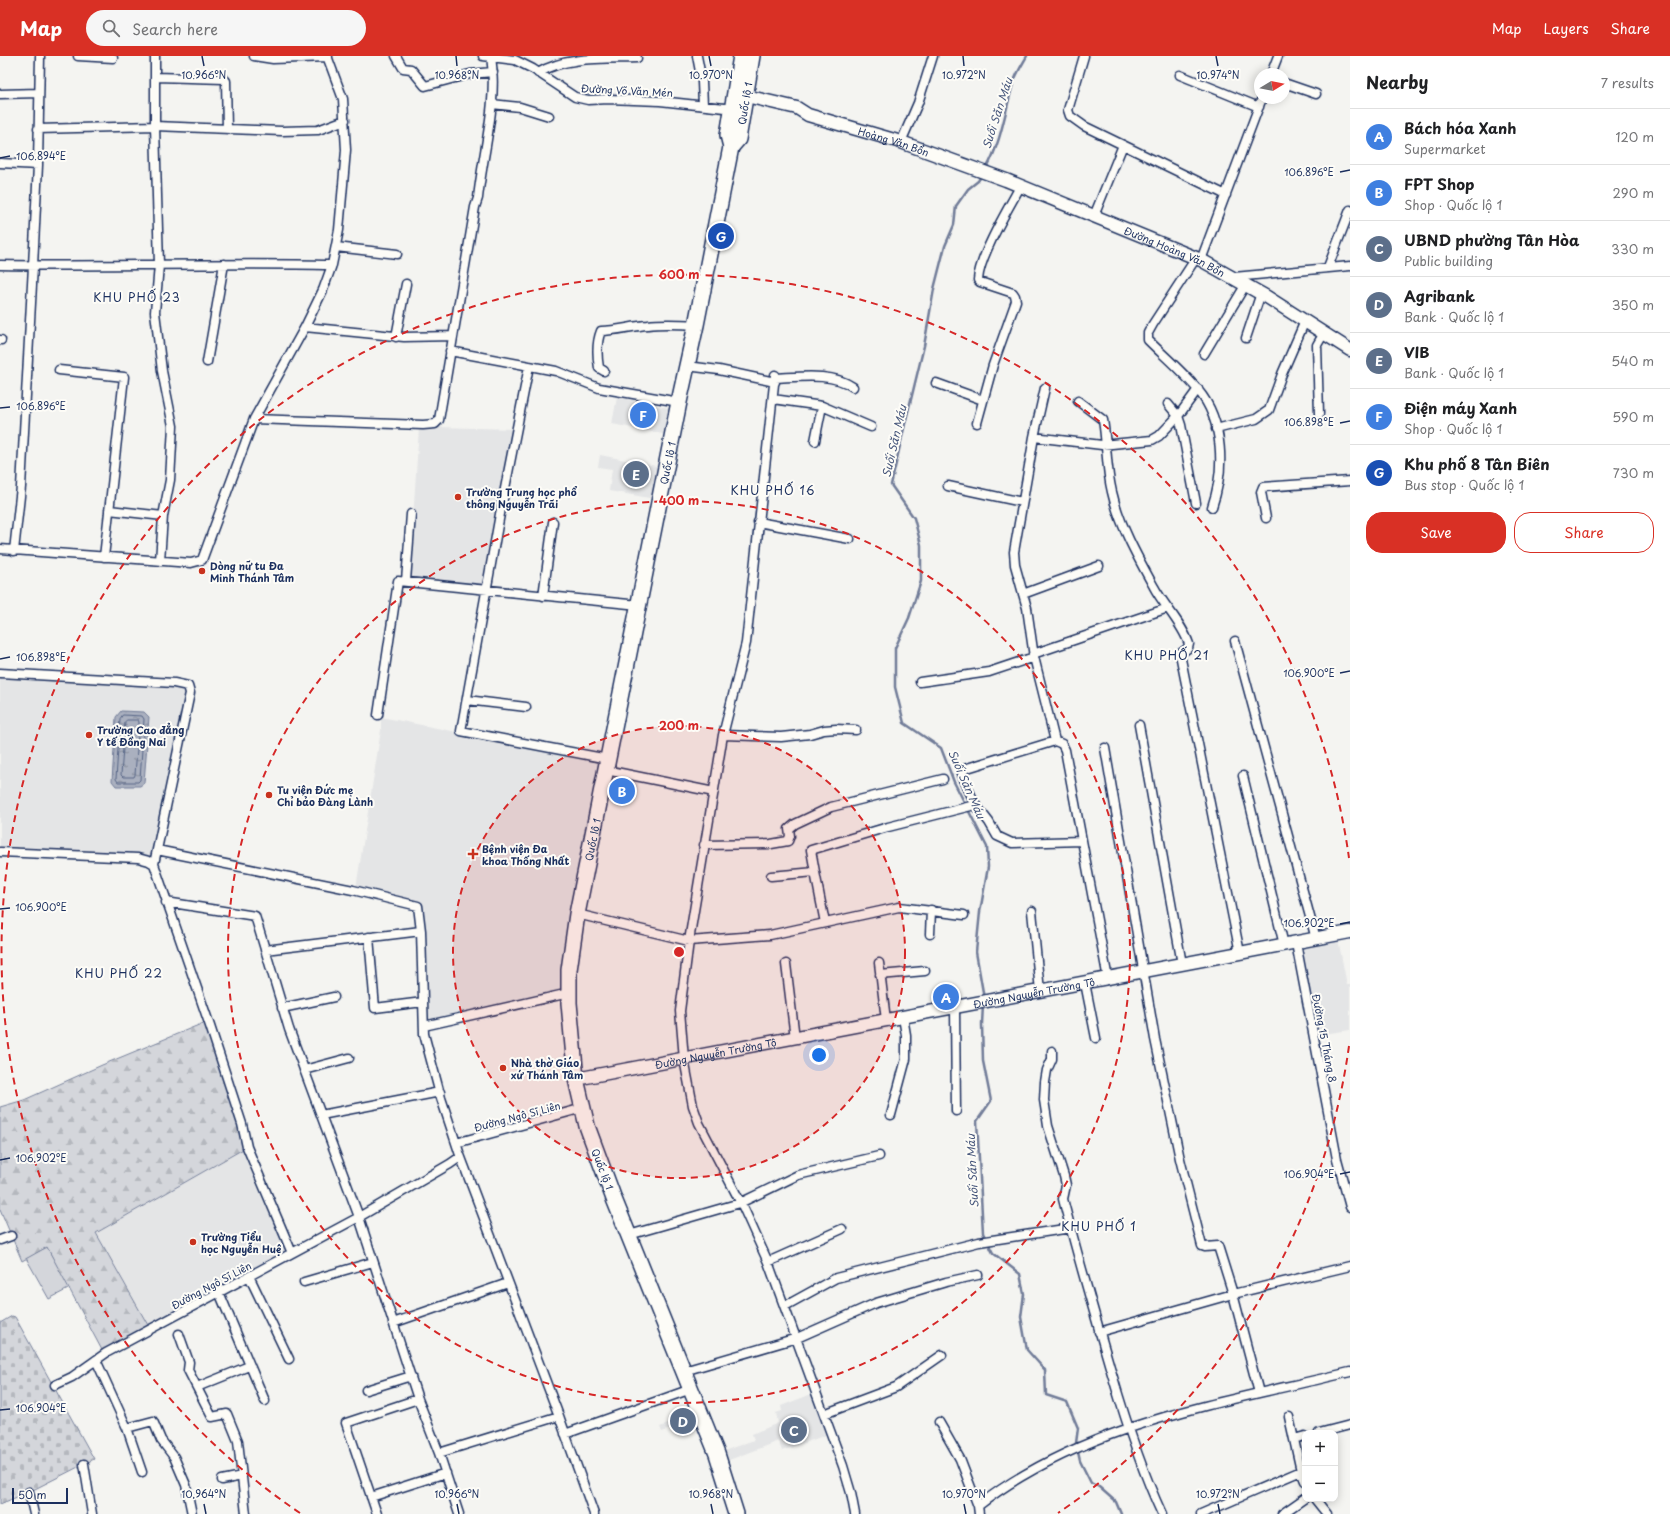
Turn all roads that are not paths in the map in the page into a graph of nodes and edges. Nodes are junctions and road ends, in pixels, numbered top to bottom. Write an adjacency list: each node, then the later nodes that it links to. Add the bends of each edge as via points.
1 (40, 56): 23 (street)
2 (78, 56): 14 (street)
3 (155, 56): 21 (street)
4 (254, 56): 13 (street, via 273,59)
5 (396, 56): 18 (street, via 403,68 411,69 425,86 470,74)
6 (488, 56): 15 (street, Đường Võ Văn Mén); 18 (street)
7 (697, 56): 29 (street)
8 (741, 56): 26 (highway, Quốc lộ 1)
9 (752, 56): 26 (highway, Quốc lộ 1)
10 (934, 56): 36 (street)
11 (1084, 56): 37 (street, via 1068,110 1070,116 1084,126)
12 (1278, 56): 17 (street)
13 (328, 57): 32 (street, via 342,99)
14 (113, 58)
15 (518, 58): 19 (street, Đường Võ Văn Mén)
16 (638, 58): 19 (street, via 562,61 549,65)
17 (1273, 68)
18 (493, 72): 27 (street)
19 (538, 73): 29 (street, Đường Võ Văn Mén, via 576,97 588,100 660,101)
20 (1180, 74): 30 (street)
21 (156, 77): 33 (street); 35 (street, via 224,79)
22 (1290, 84): 25 (street)
23 (39, 93): 24 (street); 34 (street)
24 (0, 94)
25 (1316, 94)
26 (739, 102): 29 (street, Đường Võ Văn Mén); 36 (main road, Hoàng Văn Bổn, via 798,108 808,115); 60 (highway, Quốc lộ 1, via 728,135 731,147)
27 (492, 104): 31 (street, via 520,107); 63 (street)
28 (1260, 104): 30 (street)
29 (703, 105)
30 (1259, 107): 42 (street)
31 (549, 116)
32 (345, 120): 35 (street, via 318,130); 45 (street, via 346,150)
33 (155, 126): 34 (street); 35 (street); 50 (street)
34 (38, 129): 39 (street)
35 (227, 129)
36 (901, 142): 40 (main road, Hoàng Văn Bổn)
37 (1123, 145): 42 (street); 44 (street)
38 (0, 163): 39 (street)
39 (38, 165): 52 (street)
40 (984, 171): 41 (main road, Đường Hoàng Văn Bổn)
41 (1021, 185): 44 (main road, Đường Hoàng Văn Bổn); 80 (street, via 978,275 980,282 1013,293 1016,301 993,365)
42 (1226, 195): 47 (street)
43 (1350, 210): 54 (street)
44 (1094, 216): 47 (main road, Đường Hoàng Văn Bổn)
45 (336, 247): 46 (street); 51 (street)
46 (398, 254)
47 (1198, 259): 55 (main road, Đường Hoàng Văn Bổn); 78 (street, via 1148,333 1148,340)
48 (224, 264): 50 (street); 51 (street); 69 (street)
49 (0, 265): 52 (street)
50 (159, 265): 52 (street); 101 (street, via 155,312 162,370 173,426 170,480)
51 (332, 265): 61 (street)
52 (33, 266): 107 (street, via 21,487)
53 (1350, 266): 54 (street)
54 (1328, 267): 55 (street)
55 (1234, 277): 57 (main road, Đường Hoàng Văn Bổn)
56 (406, 284): 64 (street)
57 (1246, 284): 58 (main road, Đường Hoàng Văn Bổn); 68 (street)
58 (1261, 293): 59 (main road, Đường Hoàng Văn Bổn); 65 (street)
59 (1305, 321): 62 (main road, Đường Hoàng Văn Bổn); 90 (street, via 1269,410 1256,419)
60 (696, 325): 71 (highway, Quốc lộ 1); 73 (street, via 669,323 601,331 598,359 599,368)
61 (306, 327): 64 (street); 87 (street)
62 (1324, 333): 66 (main road, Đường Hoàng Văn Bổn); 85 (street, via 1317,345)
63 (453, 336): 64 (street); 67 (street)
64 (396, 337)
65 (1246, 338)
66 (1350, 350)
67 (450, 351): 70 (street); 87 (street, via 442,410 439,420 434,424)
68 (1204, 354)
69 (207, 362)
70 (529, 366): 82 (street, via 556,371 599,388); 112 (street)
71 (687, 366): 74 (street); 82 (highway, Quốc lộ 1)
72 (59, 370): 99 (street, via 124,377)
73 (604, 370)
74 (775, 378): 76 (street, via 834,378); 79 (street)
75 (936, 382): 80 (street)
76 (853, 387)
77 (1045, 388): 91 (street)
78 (1198, 390): 86 (street); 90 (street)
79 (773, 399): 84 (street); 104 (street)
80 (984, 400): 88 (street)
81 (1078, 401): 93 (street, via 1103,420)
82 (679, 402): 115 (highway, Quốc lộ 1)
83 (1168, 404): 86 (street)
84 (822, 406): 89 (street); 92 (street)
85 (1319, 414)
86 (1178, 416): 93 (street, via 1160,436 1152,440); 97 (street)
87 (254, 419): 109 (street, via 202,560 191,563)
88 (977, 423)
89 (872, 427)
90 (1216, 429): 98 (street, via 1221,451 1220,477)
91 (1034, 437): 93 (street); 96 (street)
92 (815, 441)
93 (1105, 445): 116 (street, via 1112,493 1121,517 1148,576)
94 (1350, 481): 102 (street, via 1262,487)
95 (948, 486): 96 (street)
96 (1022, 502): 113 (street, via 1014,552)
97 (1196, 502)
98 (1212, 507)
99 (109, 510): 101 (street); 108 (street)
100 (411, 514): 111 (street)
101 (163, 516): 109 (street)
102 (1266, 518)
103 (553, 522): 114 (street)
104 (758, 522): 105 (street); 126 (street, via 746,643)
105 (850, 539)
106 (0, 549): 107 (street)
107 (14, 551): 108 (street)
108 (104, 557): 109 (street)
109 (160, 561)
110 (1099, 566): 113 (street)
111 (406, 582): 112 (street); 123 (street, via 397,581)
112 (487, 590): 114 (street); 121 (street)
113 (1023, 594): 118 (street)
114 (543, 596): 115 (street)
115 (639, 605): 129 (highway, Quốc lộ 1)
116 (1168, 608): 118 (street); 155 (street, via 1189,644 1180,654)
117 (1235, 641): 151 (street)
118 (1034, 656): 120 (street, via 989,672); 127 (street)
119 (0, 673): 136 (street, via 174,683 188,686 190,693)
120 (920, 682)
121 (467, 700): 122 (street); 129 (street, via 461,731)
122 (526, 707)
123 (378, 715)
124 (1139, 724): 158 (street)
125 (856, 730): 126 (street, via 824,730 781,737)
126 (723, 735): 132 (street)
127 (1055, 741): 133 (street, via 964,769 962,775); 134 (street, via 1062,744 1065,750)
128 (1105, 748): 160 (street)
129 (607, 765): 132 (street); 144 (highway, Quốc lộ 1)
130 (1243, 776): 153 (street, Đường 15 Tháng 8)
131 (943, 779): 135 (street, via 831,807 795,824 789,829 788,841)
132 (714, 792): 135 (street)
133 (969, 806): 134 (street, via 988,822 997,836 1012,843); 139 (street, via 811,850)
134 (1082, 841): 162 (street)
135 (704, 846): 152 (street)
136 (157, 850): 138 (street); 147 (street, via 353,890 418,906)
137 (0, 852): 138 (street, via 138,858)
138 (154, 864): 141 (street)
139 (815, 872): 140 (street); 146 (street)
140 (771, 876)
141 (166, 902): 154 (street, via 255,916); 196 (street, via 213,1033 247,1146)
142 (931, 910): 145 (street); 146 (street, via 899,907); 149 (street)
143 (1032, 911): 164 (street)
144 (577, 914): 152 (street); 165 (highway, Quốc lộ 1, via 569,970)
145 (964, 915)
146 (825, 923): 152 (street, via 770,935)
147 (421, 931): 150 (street); 167 (street)
148 (1350, 932): 151 (main road, Đường Nguyễn Trường Tộ)
149 (930, 934)
150 (368, 937): 154 (street); 167 (street, via 375,1008)
151 (1316, 939): 153 (main road, Đường Nguyễn Trường Tộ)
152 (689, 941): 177 (street, via 680,1011)
153 (1290, 944): 155 (main road, Đường Nguyễn Trường Tộ); 189 (street, Đường 15 Tháng 8)
154 (265, 950): 168 (street)
155 (1240, 954): 158 (main road, Đường Nguyễn Trường Tộ)
156 (879, 963): 161 (street)
157 (786, 964): 173 (street)
158 (1182, 964): 160 (main road, Đường Nguyễn Trường Tộ)
159 (925, 971): 161 (street)
160 (1143, 972): 162 (main road, Đường Nguyễn Trường Tộ); 205 (street, via 1180,1159 1202,1246 1218,1246)
161 (880, 975): 171 (street)
162 (1108, 979): 163 (main road, Đường Nguyễn Trường Tộ)
163 (1085, 983): 164 (main road, Đường Nguyễn Trường Tộ); 174 (street)
164 (1040, 991): 169 (main road, Đường Nguyễn Trường Tộ)
165 (569, 993): 172 (street); 179 (highway, Quốc lộ 1)
166 (334, 997): 168 (street)
167 (423, 1002): 172 (street)
168 (282, 1008): 178 (street)
169 (955, 1008): 170 (main road, Đường Nguyễn Trường Tộ); 182 (street)
170 (903, 1017): 171 (main road, Đường Nguyễn Trường Tộ); 184 (street, via 906,1059)
171 (886, 1020): 173 (main road, Đường Nguyễn Trường Tộ)
172 (424, 1026): 180 (street)
173 (795, 1038): 177 (main road, Đường Nguyễn Trường Tộ)
174 (1096, 1038)
175 (1052, 1051): 191 (street, via 1045,1082 1045,1112 1052,1143 1064,1176 1064,1199)
176 (349, 1058): 178 (street)
177 (684, 1059): 179 (main road, Đường Nguyễn Trường Tộ); 188 (street, via 699,1123)
178 (304, 1070): 183 (street)
179 (576, 1079): 181 (highway, Quốc lộ 1)
180 (440, 1092): 183 (street); 185 (street)
181 (583, 1108): 185 (street, Đường Ngô Sĩ Liên); 193 (highway, Quốc lộ 1, via 589,1134)
182 (956, 1111)
183 (321, 1115): 190 (street)
184 (891, 1115)
185 (456, 1143): 187 (street)
186 (879, 1156): 188 (street, via 798,1175)
187 (460, 1157): 190 (street, Đường Ngô Sĩ Liên); 203 (street)
188 (740, 1203): 193 (street); 198 (street)
189 (1350, 1207)
190 (359, 1217): 196 (street, Đường Ngô Sĩ Liên); 197 (street)
191 (1071, 1228): 206 (street, via 979,1242 836,1278); 208 (street)
192 (842, 1229): 198 (street)
193 (629, 1235): 215 (highway, Quốc lộ 1)
194 (11, 1236): 195 (street)
195 (0, 1240)
196 (292, 1253): 201 (street, Đường Ngô Sĩ Liên)
197 (373, 1262): 202 (street); 207 (street)
198 (768, 1262): 206 (street)
199 (1350, 1266): 205 (street)
200 (978, 1275): 210 (street, via 876,1303)
201 (249, 1276): 204 (street, Đường Ngô Sĩ Liên); 212 (street)
202 (304, 1282)
203 (508, 1282): 207 (street); 226 (street)
204 (219, 1292): 213 (street, Đường Ngô Sĩ Liên); 214 (street)
205 (1233, 1294): 208 (street); 222 (street)
206 (785, 1306): 210 (street)
207 (393, 1323): 217 (street)
208 (1099, 1332): 230 (street)
209 (179, 1334): 219 (street, via 189,1362 188,1370)
210 (797, 1338): 215 (street); 225 (street)
211 (942, 1355): 225 (street, via 896,1387)
212 (289, 1359)
213 (96, 1360): 218 (street, Đường Ngô Sĩ Liên, via 72,1377); 231 (street)
214 (249, 1366): 219 (street); 224 (street)
215 (684, 1371): 220 (highway, Quốc lộ 1)
216 (1350, 1372): 222 (street)
217 (411, 1376): 221 (street); 223 (street)
218 (54, 1385)
219 (198, 1387): 241 (street, via 212,1417 227,1414 238,1441)
220 (691, 1388): 233 (street); 255 (highway, Quốc lộ 1, via 732,1496)
221 (366, 1390)
222 (1259, 1393): 230 (street)
223 (418, 1399): 236 (street); 244 (street, via 346,1423)
224 (265, 1401)
225 (824, 1414): 256 (street, via 852,1493)
226 (559, 1416): 233 (street); 236 (street)
227 (1289, 1417): 235 (street)
228 (939, 1422): 247 (street, via 960,1459)
229 (1350, 1426): 232 (street)
230 (1128, 1427): 247 (street, via 1030,1470 995,1493); 257 (street, via 1148,1485)
231 (127, 1428): 239 (street); 250 (street, via 152,1421 174,1457 186,1485)
232 (1332, 1430)
233 (565, 1434): 254 (street)
234 (1302, 1437): 235 (street)
235 (1294, 1439): 238 (street)
236 (439, 1453): 240 (street)
237 (84, 1464): 249 (street)
238 (1301, 1471): 258 (street)
239 (142, 1472)
240 (446, 1473): 244 (street); 253 (street)
241 (242, 1476): 242 (street); 251 (street)
242 (222, 1480)
243 (29, 1492): 248 (street)
244 (371, 1497): 252 (street)
245 (1302, 1500): 259 (street)
246 (1317, 1502): 260 (street)
247 (978, 1510)
248 (34, 1514)
249 (92, 1514)
250 (192, 1514)
251 (246, 1514)
252 (377, 1514)
253 (459, 1514)
254 (594, 1514)
255 (736, 1514)
256 (855, 1514)
257 (1162, 1514)
258 (1201, 1514)
259 (1282, 1514)
260 (1327, 1514)

